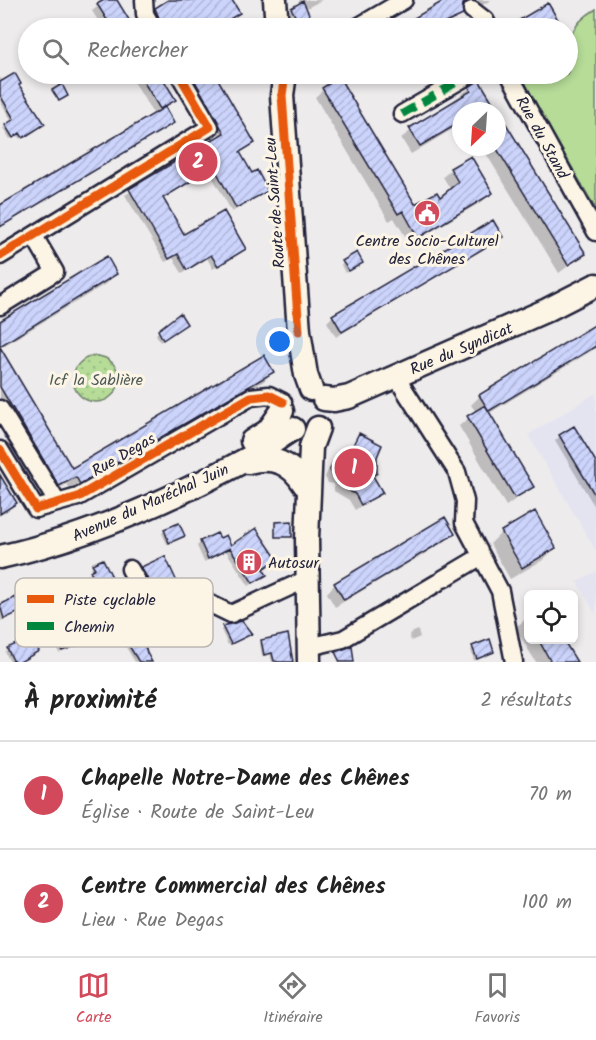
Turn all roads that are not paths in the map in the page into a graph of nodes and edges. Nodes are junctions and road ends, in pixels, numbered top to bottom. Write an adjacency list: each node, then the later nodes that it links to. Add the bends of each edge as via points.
1 (144, 0): 5 (street)
2 (275, 0): 6 (street)
3 (404, 0): 7 (street)
4 (472, 9): 8 (street)
5 (147, 18)
6 (276, 18)
7 (373, 18)
8 (483, 18)
9 (185, 84): 15 (street, via 210,128)
10 (284, 84): 22 (street, Route de Saint-Leu)
11 (454, 84): 13 (street)
12 (514, 84): 14 (street, Rue du Stand)
13 (402, 114)
14 (596, 232)
15 (34, 236): 16 (street); 19 (street, via 55,272)
16 (0, 256)
17 (596, 285): 22 (street, Rue du Syndicat, via 349,397)
18 (596, 299): 20 (street, Rue du Syndicat)
19 (0, 306)
20 (402, 386): 22 (street, Rue du Syndicat); 29 (street, via 457,472 465,501 464,523)
21 (0, 409): 26 (street)
22 (303, 411): 24 (street, Avenue du Maréchal Juin); 25 (street, Route de Saint-Leu); 26 (street, Rue Degas, via 269,395 251,397 78,496); 27 (street, Route de Saint-Leu, via 311,447); 28 (street, Avenue du Maréchal Juin, via 272,426 263,435 93,515)
23 (0, 450): 26 (street, Rue Degas, via 36,509)
24 (235, 465): 25 (street, via 272,459 291,468); 30 (street, Avenue du Maréchal Juin, via 89,531)
25 (304, 484): 27 (street, Route de Saint-Leu)
26 (57, 502)
27 (307, 538): 33 (street, Route de Saint-Leu)
28 (0, 542)
29 (480, 556): 35 (street, via 343,639); 36 (street, via 500,591)
30 (0, 557)
31 (130, 569): 32 (street)
32 (135, 578)
33 (307, 579): 34 (street, via 231,614); 35 (street, Route de Saint-Leu)
34 (213, 605)
35 (309, 654)
36 (514, 662)

